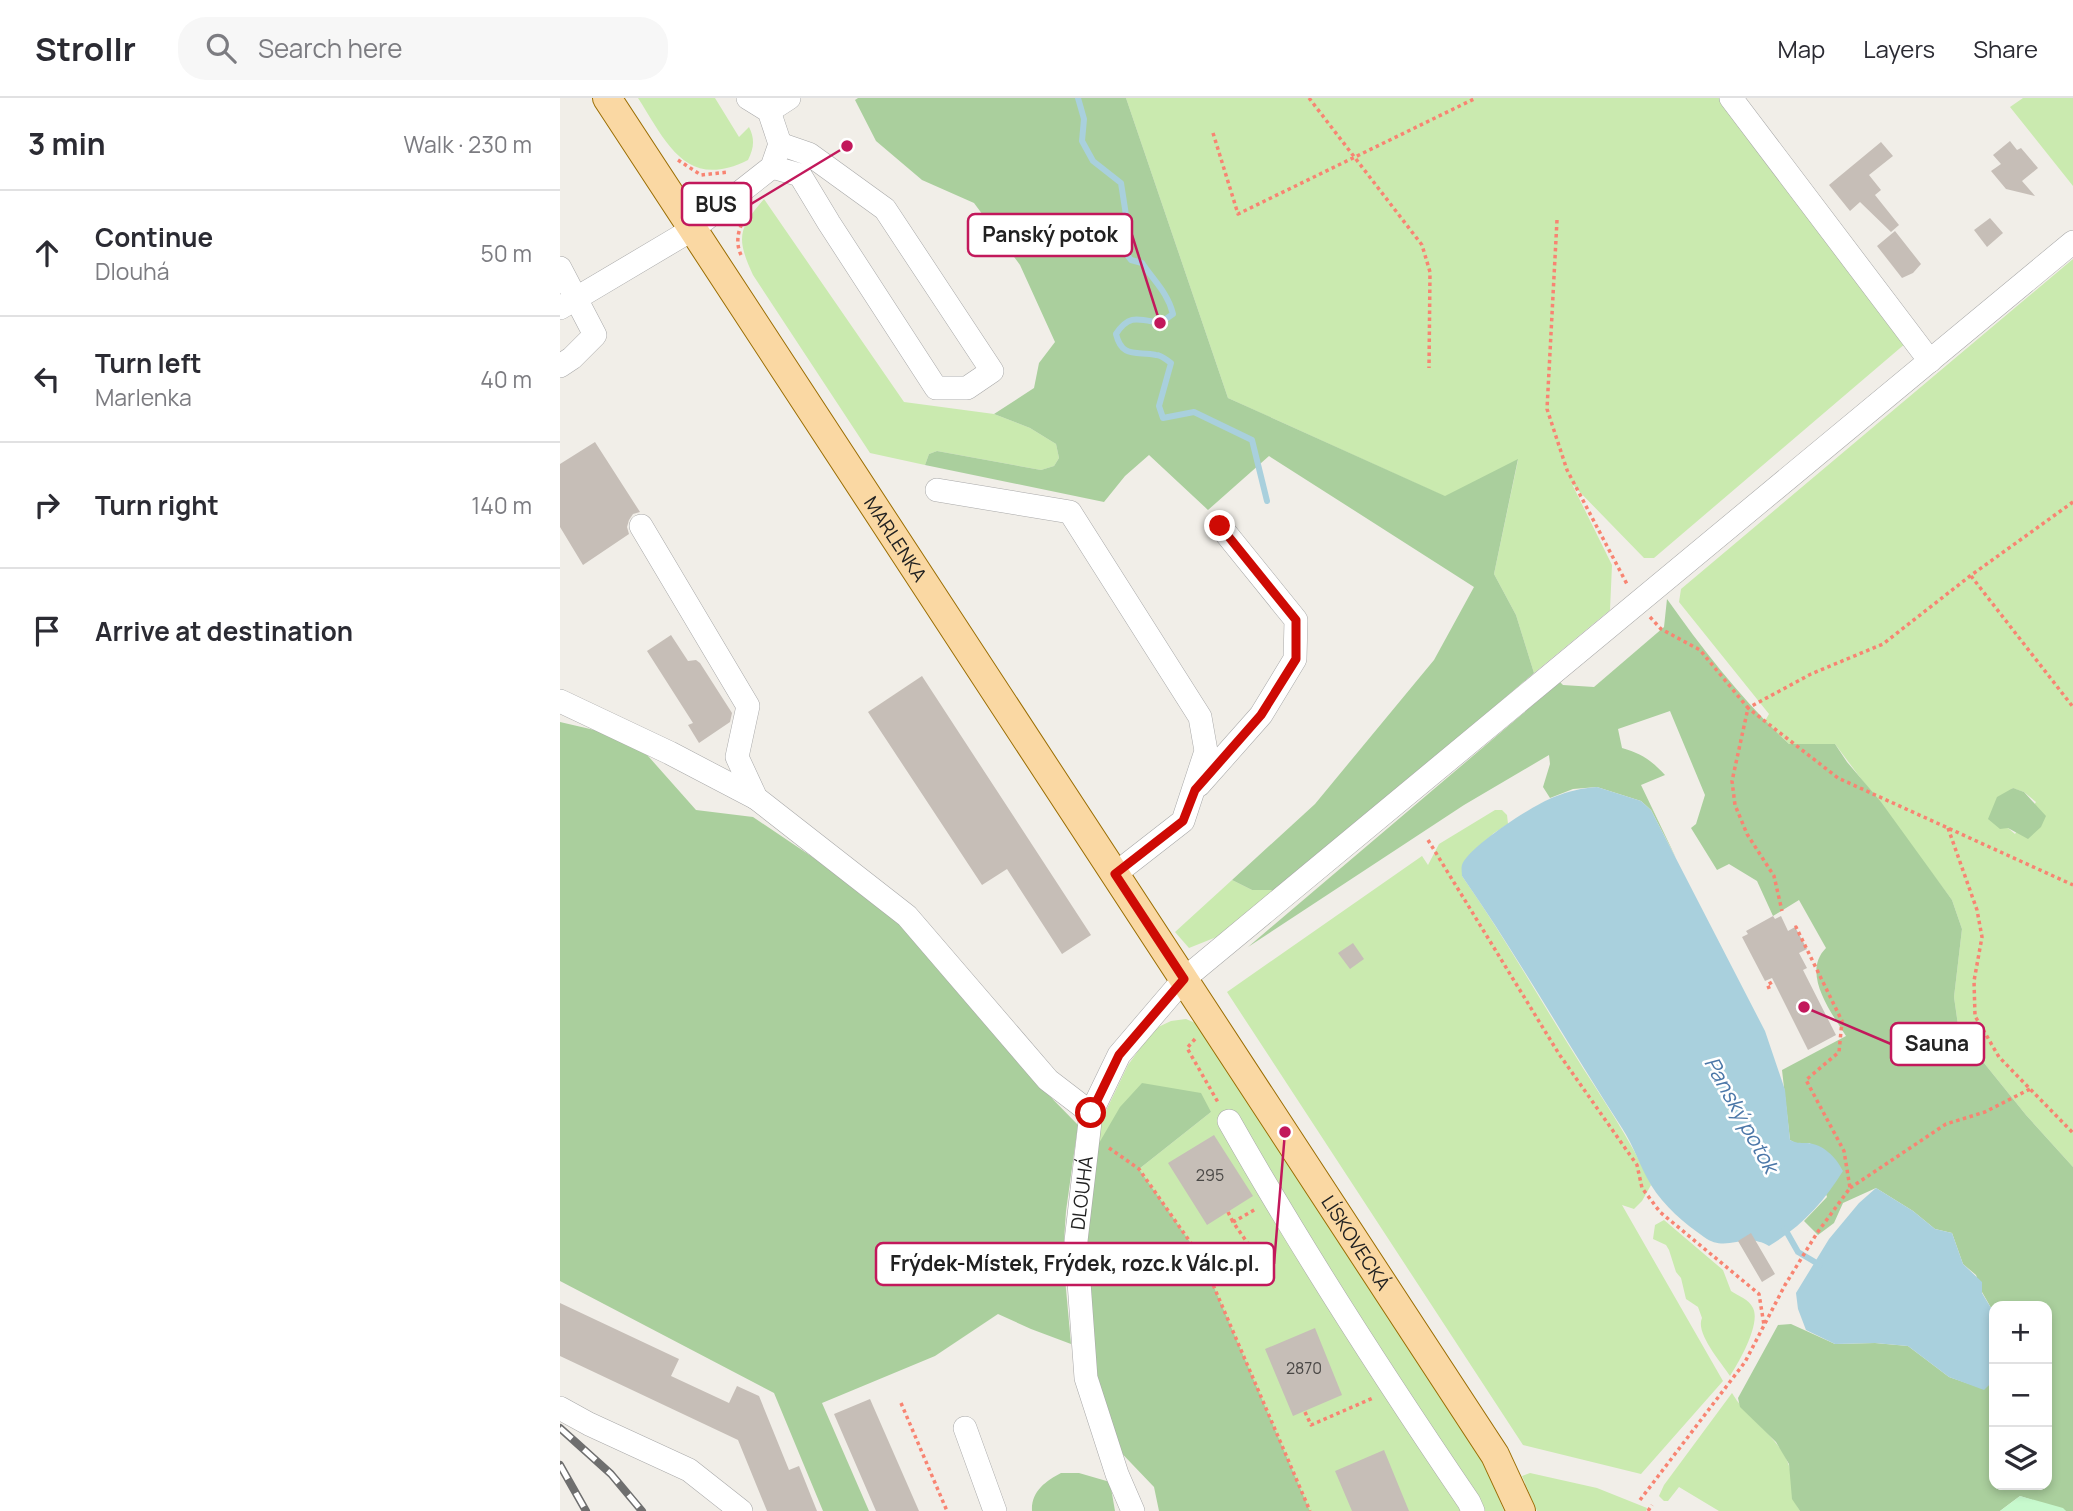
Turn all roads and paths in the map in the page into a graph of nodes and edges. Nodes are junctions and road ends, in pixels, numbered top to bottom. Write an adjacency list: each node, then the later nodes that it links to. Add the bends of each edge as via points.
1 (607, 98): 15 (main road, MARLENKA)
2 (748, 98): 7 (street)
3 (789, 98): 7 (street)
4 (1309, 98): 10 (path)
5 (1476, 98): 10 (path)
6 (1731, 98): 19 (street)
7 (769, 111): 9 (street)
8 (1213, 133): 10 (path, via 1238,214)
9 (780, 144): 12 (street); 12 (street, via 809,154 885,209 992,371 967,388 936,388 800,176)
10 (1356, 158): 21 (path, via 1422,245 1430,272)
11 (678, 160): 13 (path, via 701,175)
12 (772, 167): 15 (street)
13 (739, 169)
14 (1558, 220): 27 (path, via 1547,409 1567,470)
15 (693, 229): 18 (street); 35 (main road, MARLENKA)
16 (2073, 242): 19 (street, DLOUHÁ)
17 (560, 268): 18 (street)
18 (568, 303): 20 (street, via 595,335)
19 (1930, 361): 27 (street, DLOUHÁ)
20 (560, 366)
21 (1429, 368)
22 (937, 490): 31 (street, via 1070,512 1200,717 1206,751)
23 (2073, 502): 26 (path)
24 (641, 526): 32 (street, via 748,706 737,757)
25 (1220, 526): 31 (street, via 1296,620 1296,659 1261,715)
26 (1970, 576): 29 (path); 30 (path, via 1883,644 1811,674)
27 (1637, 604): 30 (path, via 1661,629 1700,650); 39 (street, DLOUHÁ)
28 (561, 700): 32 (street)
29 (2073, 707)
30 (1748, 708): 33 (path, via 1838,778); 37 (path, via 1732,781 1735,805 1774,876)
31 (1195, 790): 35 (street, via 1183,821)
32 (756, 798): 45 (street, via 907,916)
33 (1948, 827): 36 (path); 43 (path, via 1982,937 1974,981 1975,1016 1999,1057)
34 (1428, 840): 52 (path, via 1559,1054 1637,1165 1642,1188 1660,1212 1759,1294)
35 (1115, 874): 39 (main road, MARLENKA)
36 (2073, 885)
37 (1782, 911)
38 (1792, 929): 47 (path, via 1796,926 1842,1021 1839,1052 1806,1080 1844,1151)
39 (1184, 979): 42 (main road, LÍSKOVECKÁ); 45 (street, DLOUHÁ, via 1119,1055)
40 (1768, 979): 41 (path, via 1772,986)
41 (1768, 988)
42 (1211, 1022): 44 (path, via 1187,1048); 66 (main road, LÍSKOVECKÁ, via 1495,1455)
43 (2030, 1089): 46 (path); 47 (path, via 1985,1112 1946,1124)
44 (1229, 1121): 48 (street)
45 (1090, 1124): 63 (street, DLOUHÁ, via 1076,1241 1086,1378); 64 (path, via 1139,1169 1202,1259)
46 (2073, 1133)
47 (1850, 1188): 52 (path, via 1796,1267)
48 (1273, 1198): 50 (path); 53 (street)
49 (1228, 1212): 50 (path)
50 (1233, 1222): 51 (path)
51 (1253, 1251)
52 (1764, 1326): 58 (path, via 1745,1362)
53 (1391, 1387): 56 (path, via 1311,1425); 65 (street)
54 (901, 1403): 61 (path)
55 (560, 1408): 60 (street, via 689,1469)
56 (1305, 1412)
57 (965, 1428): 62 (street)
58 (1640, 1500)
59 (1651, 1505): 67 (path)
60 (741, 1511)
61 (947, 1511)
62 (995, 1511)
63 (1133, 1511)
64 (1310, 1511)
65 (1473, 1511)
66 (1521, 1511)
67 (1648, 1511)

